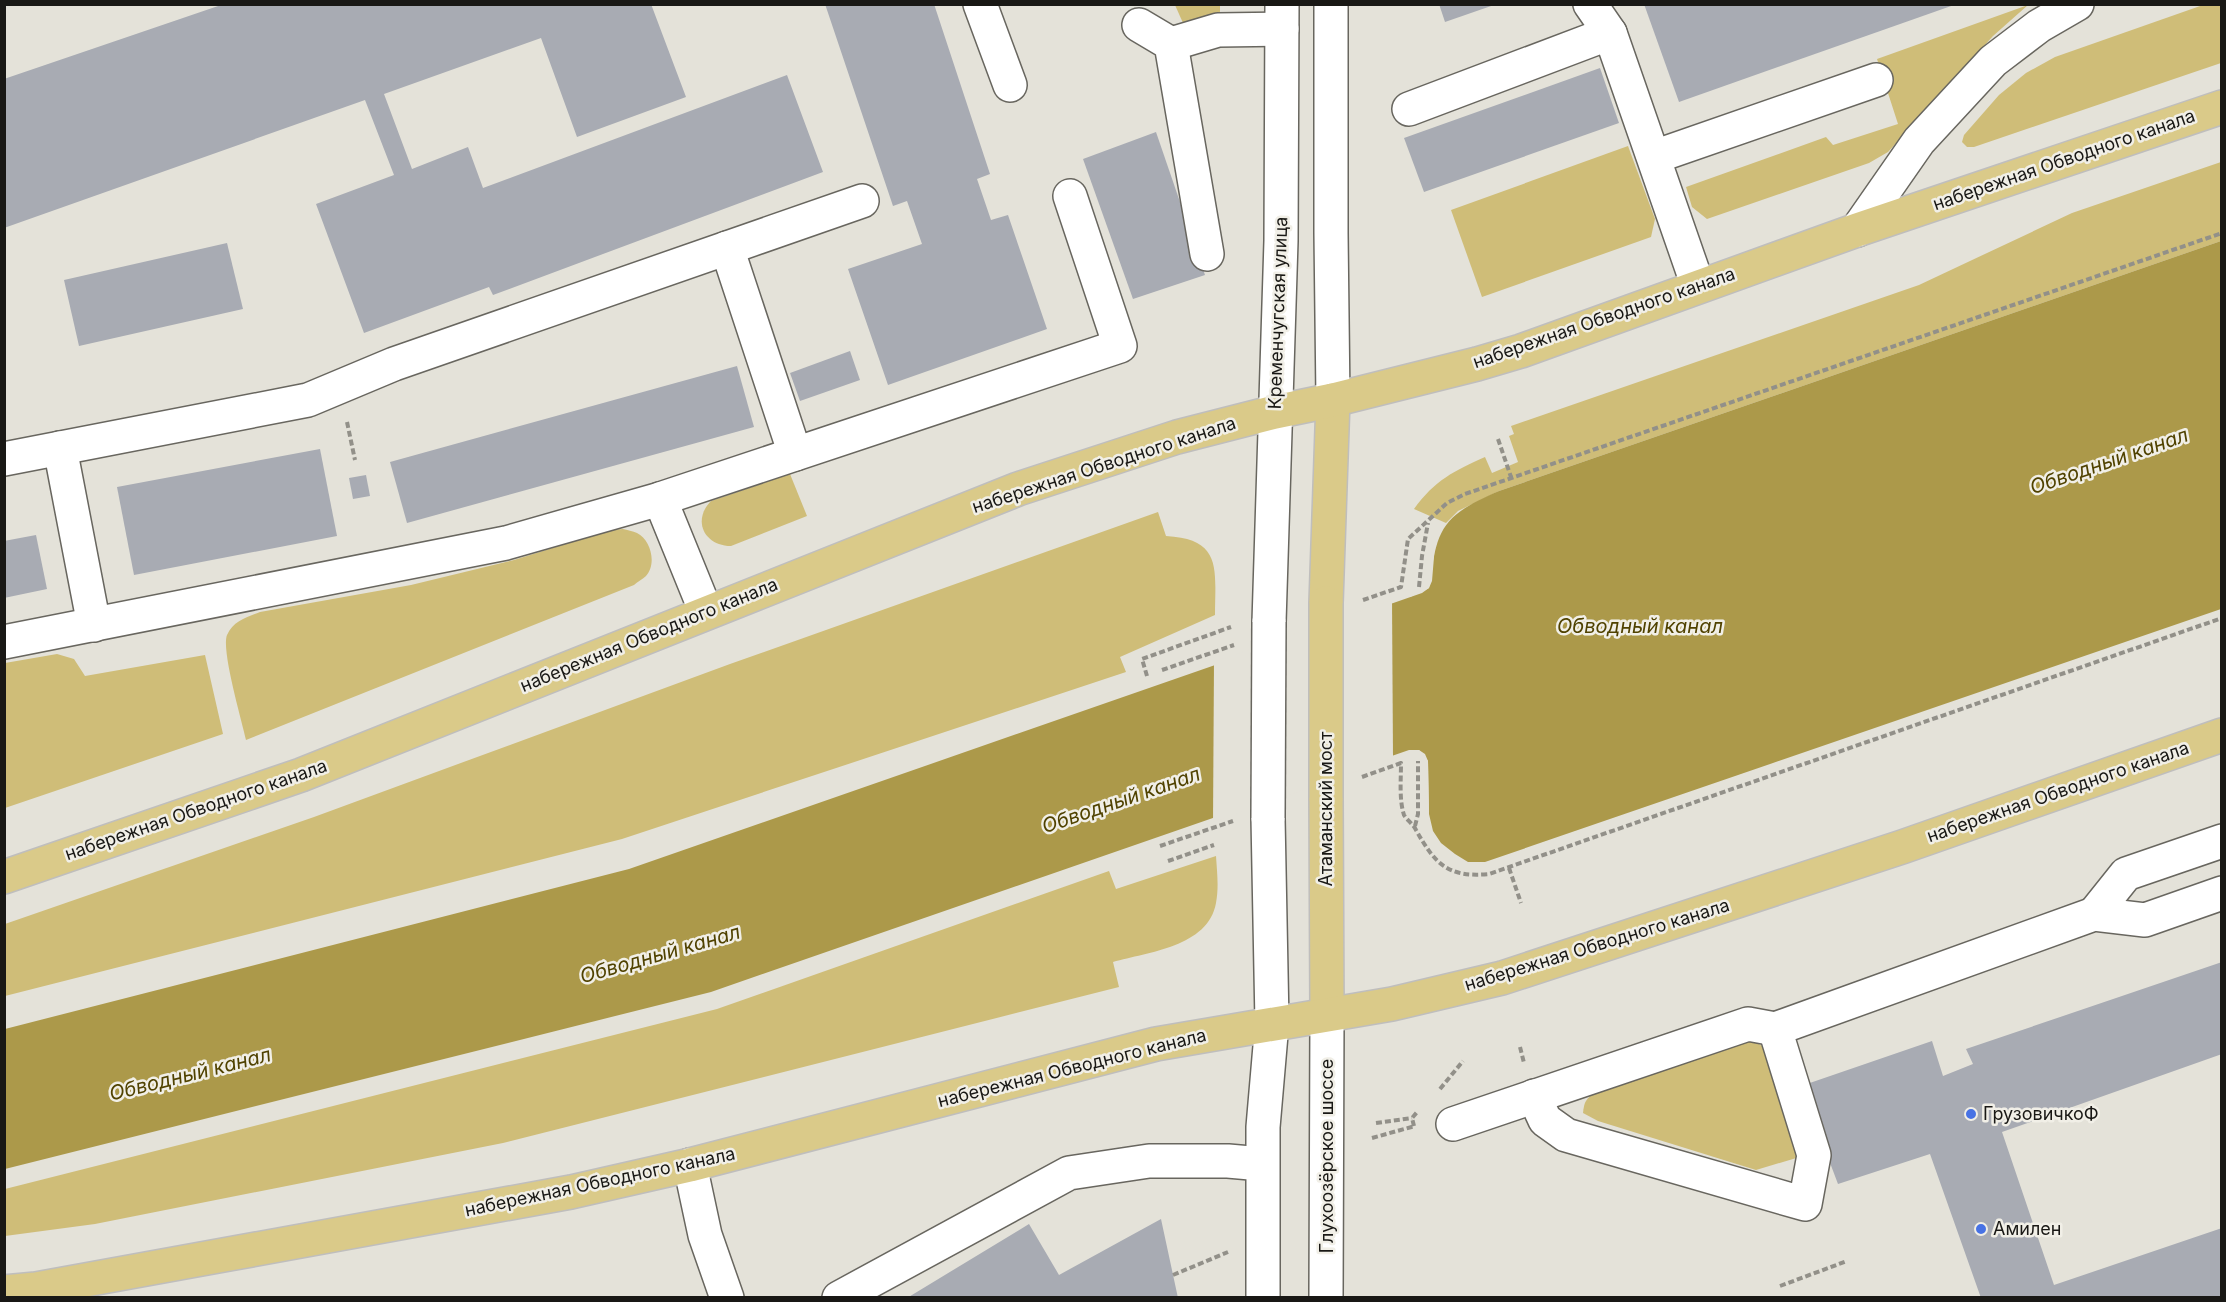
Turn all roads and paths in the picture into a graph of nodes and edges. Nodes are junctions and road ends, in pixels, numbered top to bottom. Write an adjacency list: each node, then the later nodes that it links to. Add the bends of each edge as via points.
1 (980, 4): 10 (street)
2 (1331, 4): 21 (street)
3 (1590, 4): 7 (street)
4 (2077, 4): 16 (street, via 2039,26 1993,61 1919,141)
5 (1282, 17): 8 (street); 22 (street, Кременчугская улица)
6 (1138, 25): 8 (street)
7 (1610, 33): 12 (street); 13 (street)
8 (1171, 44): 19 (street)
9 (1876, 80): 13 (street)
10 (1010, 85)
11 (2222, 107): 16 (main road, набережная Обводного канала)
12 (1409, 109)
13 (1654, 157): 20 (street)
14 (1070, 196): 25 (street, via 1120,346)
15 (862, 201): 18 (street)
16 (1857, 230): 20 (main road, набережная Обводного канала)
17 (2222, 233): 27 (path)
18 (727, 248): 24 (street, via 394,364 308,400); 25 (street)
19 (1208, 254)
20 (1698, 286): 21 (main road, набережная Обводного канала, via 1521,351)
21 (1333, 400): 22 (main road, набережная Обводного канала); 50 (main road, Атаманский мост, bridge, via 1326,603)
22 (1275, 411): 30 (main road, набережная Обводного канала, via 1177,437 1018,489); 51 (street, Кременчугская улица, bridge, via 1268,818)
23 (1498, 439): 27 (path)
24 (60, 448): 26 (street); 32 (street)
25 (795, 454): 28 (street)
26 (4, 459)
27 (1511, 477): 29 (path, via 1447,503 1428,523)
28 (660, 499): 30 (street); 32 (street, via 506,543)
29 (1419, 587)
30 (706, 612): 46 (main road, набережная Обводного канала, via 301,775)
31 (2222, 618): 45 (path)
32 (94, 625): 34 (street)
33 (1231, 627): 37 (path, via 1142,659)
34 (4, 642)
35 (1184, 662): 36 (path)
36 (1162, 670)
37 (1147, 676)
38 (2222, 735): 50 (main road, набережная Обводного канала, via 1913,843 1502,978 1392,1004)
39 (1418, 762): 45 (path, via 1419,814 1414,827 1434,858 1467,876)
40 (1182, 838): 43 (path)
41 (2222, 841): 49 (street, via 2126,874)
42 (1214, 845): 44 (path)
43 (1160, 846)
44 (1168, 861)
45 (1509, 868): 48 (path)
46 (4, 877)
47 (2222, 893): 49 (street, via 2145,920)
48 (1521, 903)
49 (2094, 914): 52 (street)
50 (1328, 1014): 51 (main road, набережная Обводного канала); 69 (street, Глухоозёрское шоссе)
51 (1272, 1023): 59 (street); 60 (main road, набережная Обводного канала, via 1155,1044)
52 (1775, 1029): 53 (street, via 1748,1024); 53 (street, via 1814,1155 1805,1204 1566,1135 1545,1120)
53 (1534, 1096): 56 (street)
54 (1412, 1118): 55 (path)
55 (1376, 1123)
56 (1453, 1124)
57 (1414, 1126): 58 (path)
58 (1372, 1138)
59 (1262, 1164): 67 (street, via 1149,1161 1069,1173); 68 (street)
60 (690, 1165): 65 (main road, набережная Обводного канала, via 571,1192); 66 (street, via 705,1235)
61 (1236, 1248): 63 (path)
62 (1847, 1261): 64 (path)
63 (1173, 1275)
64 (1780, 1286)
65 (4, 1292)
66 (726, 1298)
67 (839, 1298)
68 (1263, 1298)
69 (1326, 1298)

